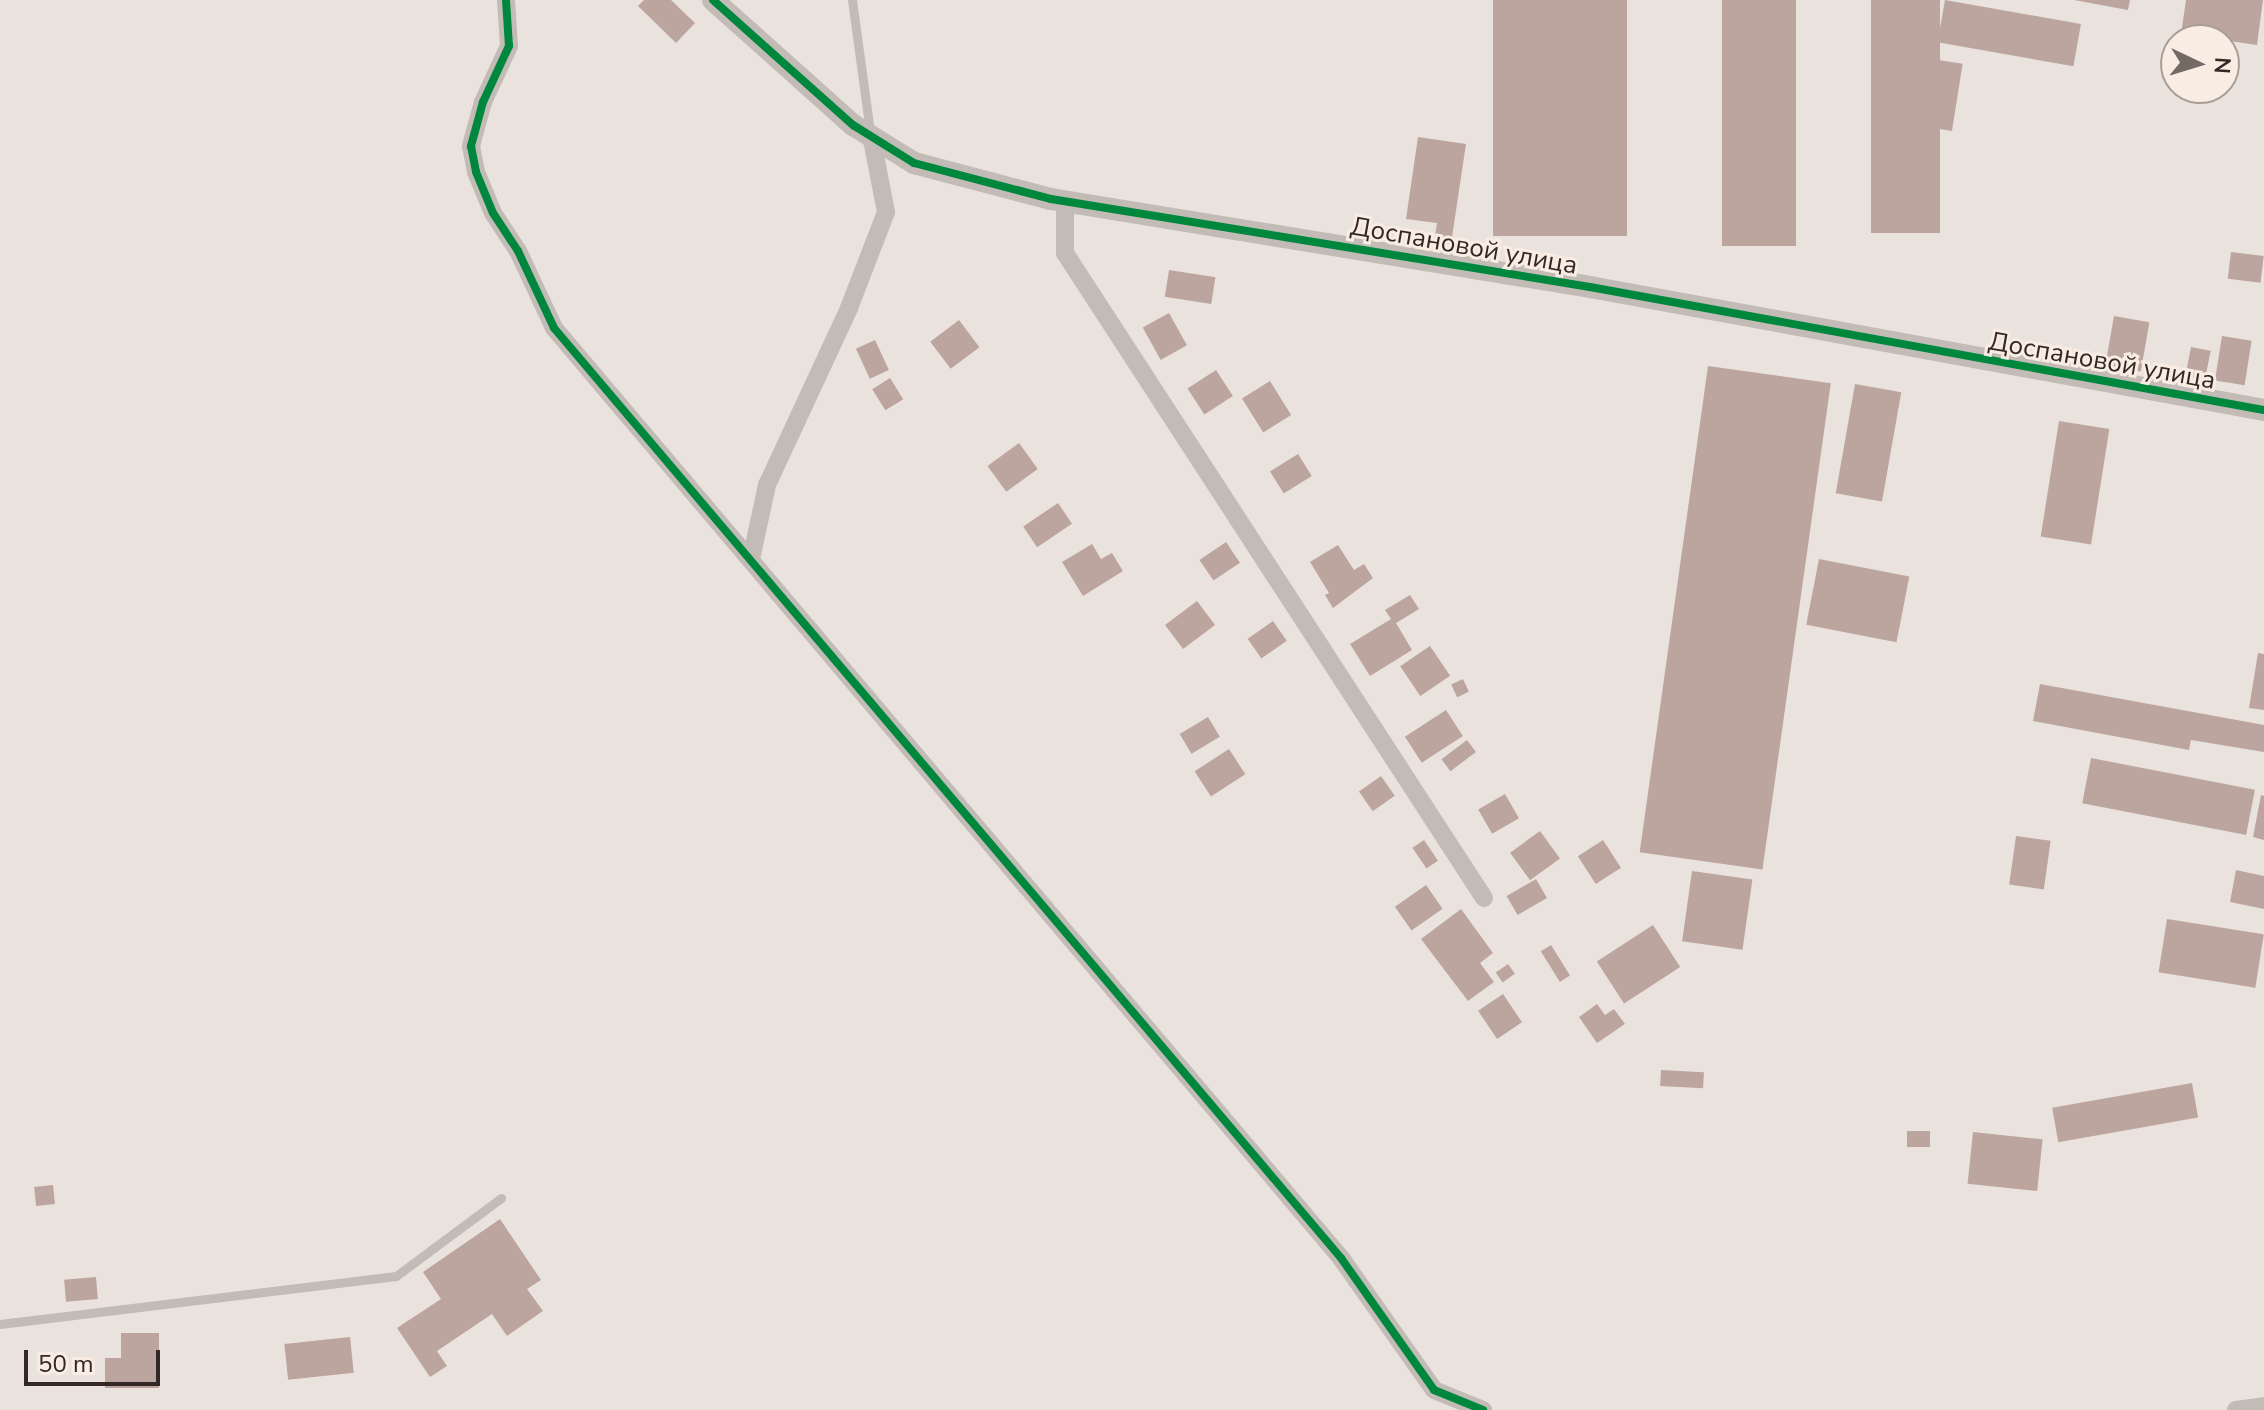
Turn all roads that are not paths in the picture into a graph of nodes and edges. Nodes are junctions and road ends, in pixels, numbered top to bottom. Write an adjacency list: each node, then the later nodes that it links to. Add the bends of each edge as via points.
1 (506, 0): 7 (street, via 509,46 478,115 471,146 493,213 518,251 554,328)
2 (713, 0): 4 (street, Доспановой улица, via 853,125)
3 (852, 0): 4 (lane)
4 (871, 135): 5 (street, Доспановой улица, via 914,163); 7 (street, via 886,212 849,308 767,485)
5 (1065, 202): 6 (street, Доспановой улица, via 1590,287); 8 (street, via 1065,253)
6 (2264, 410)
7 (751, 559): 12 (street, via 1341,1258 1434,1390)
8 (1484, 898)
9 (501, 1198): 10 (lane, via 396,1276)
10 (0, 1324)
11 (2264, 1406): 13 (street)
12 (1483, 1410)
13 (2236, 1410)

